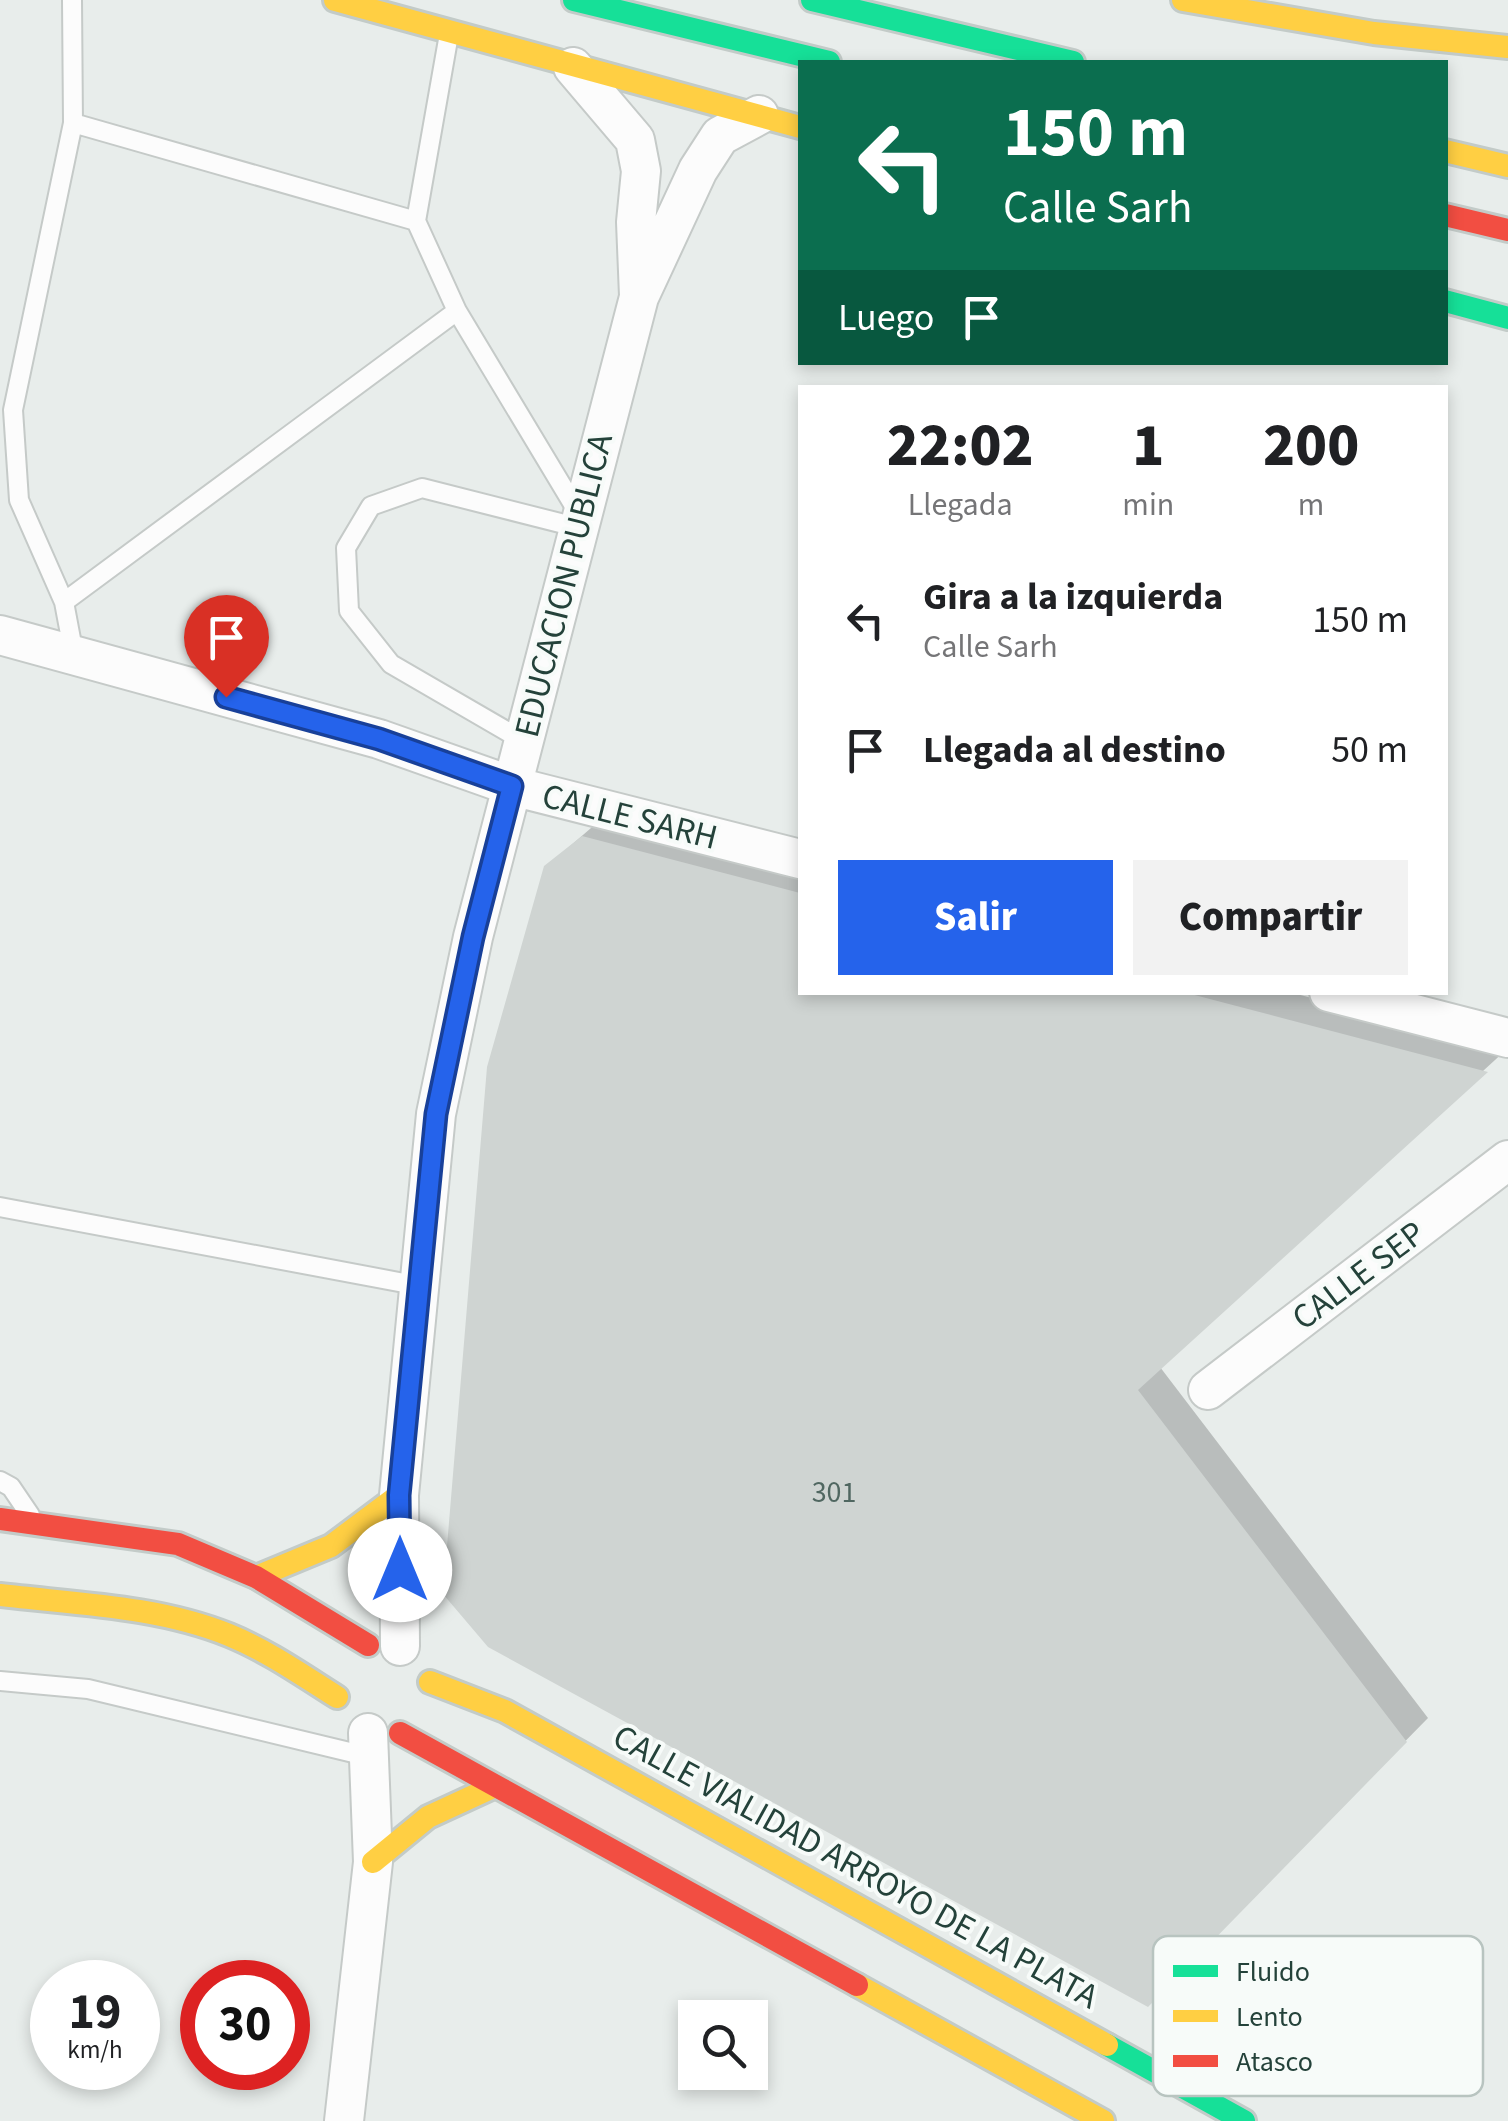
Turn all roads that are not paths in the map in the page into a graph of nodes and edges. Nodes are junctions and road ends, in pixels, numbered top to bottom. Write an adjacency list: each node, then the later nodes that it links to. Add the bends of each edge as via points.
1 (72, 0): 12 (lane)
2 (335, 0): 6 (main road)
3 (574, 0): 8 (main road)
4 (812, 0): 9 (main road)
5 (1183, 0): 7 (main road, via 1374,33)
6 (450, 32): 10 (main road); 17 (lane)
7 (1508, 47)
8 (821, 60)
9 (1065, 60)
10 (573, 67): 11 (main road); 19 (street, via 634,140 641,170)
11 (759, 115): 13 (main road); 19 (street, via 720,136)
12 (72, 122): 17 (lane); 24 (lane, via 13,410 19,500)
13 (798, 126)
14 (1448, 153): 15 (main road)
15 (1508, 166)
16 (1448, 215): 18 (main road)
17 (416, 221): 21 (lane)
18 (1508, 230)
19 (639, 297): 23 (street, EDUCACION PUBLICA)
20 (1448, 302): 22 (main road)
21 (456, 311): 23 (lane); 24 (lane)
22 (1508, 318)
23 (578, 521): 27 (street, EDUCACION PUBLICA); 27 (lane, via 422,488 371,506 346,548 350,610 391,664)
24 (64, 602): 26 (lane)
25 (0, 635): 26 (street, CALLE SARH)
26 (74, 656): 28 (street, CALLE SARH, via 379,739)
27 (522, 740): 28 (street, EDUCACION PUBLICA)
28 (512, 786): 29 (street, CALLE SARH); 34 (street, EDUCACION PUBLICA, via 436,1114)
29 (798, 858)
30 (1341, 995): 31 (street)
31 (1508, 1038)
32 (1508, 1160): 35 (street, CALLE SEP)
33 (0, 1206): 34 (lane)
34 (420, 1286): 37 (street, EDUCACION PUBLICA)
35 (1208, 1390)
36 (0, 1482): 39 (lane, via 11,1487)
37 (399, 1495): 40 (main road, via 331,1546); 42 (street, EDUCACION PUBLICA)
38 (0, 1520): 39 (main road)
39 (36, 1524): 40 (main road, via 178,1544)
40 (256, 1577): 42 (main road)
41 (0, 1595): 45 (main road, via 204,1627 269,1654)
42 (384, 1645): 44 (main road, via 414,1654); 45 (main road, via 343,1666)
43 (0, 1681): 45 (lane)
44 (430, 1682): 45 (main road, via 424,1713); 48 (main road, CALLE VIALIDAD ARROYO DE LA PLATA, via 506,1711)
45 (361, 1726): 46 (main road); 47 (street)
46 (493, 1787): 47 (main road, via 455,1798 422,1818); 51 (main road)
47 (373, 1862): 50 (street)
48 (1153, 2070)
49 (1199, 2096): 52 (main road, CALLE VIALIDAD ARROYO DE LA PLATA)
50 (344, 2121)
51 (1103, 2121)
52 (1244, 2121)

